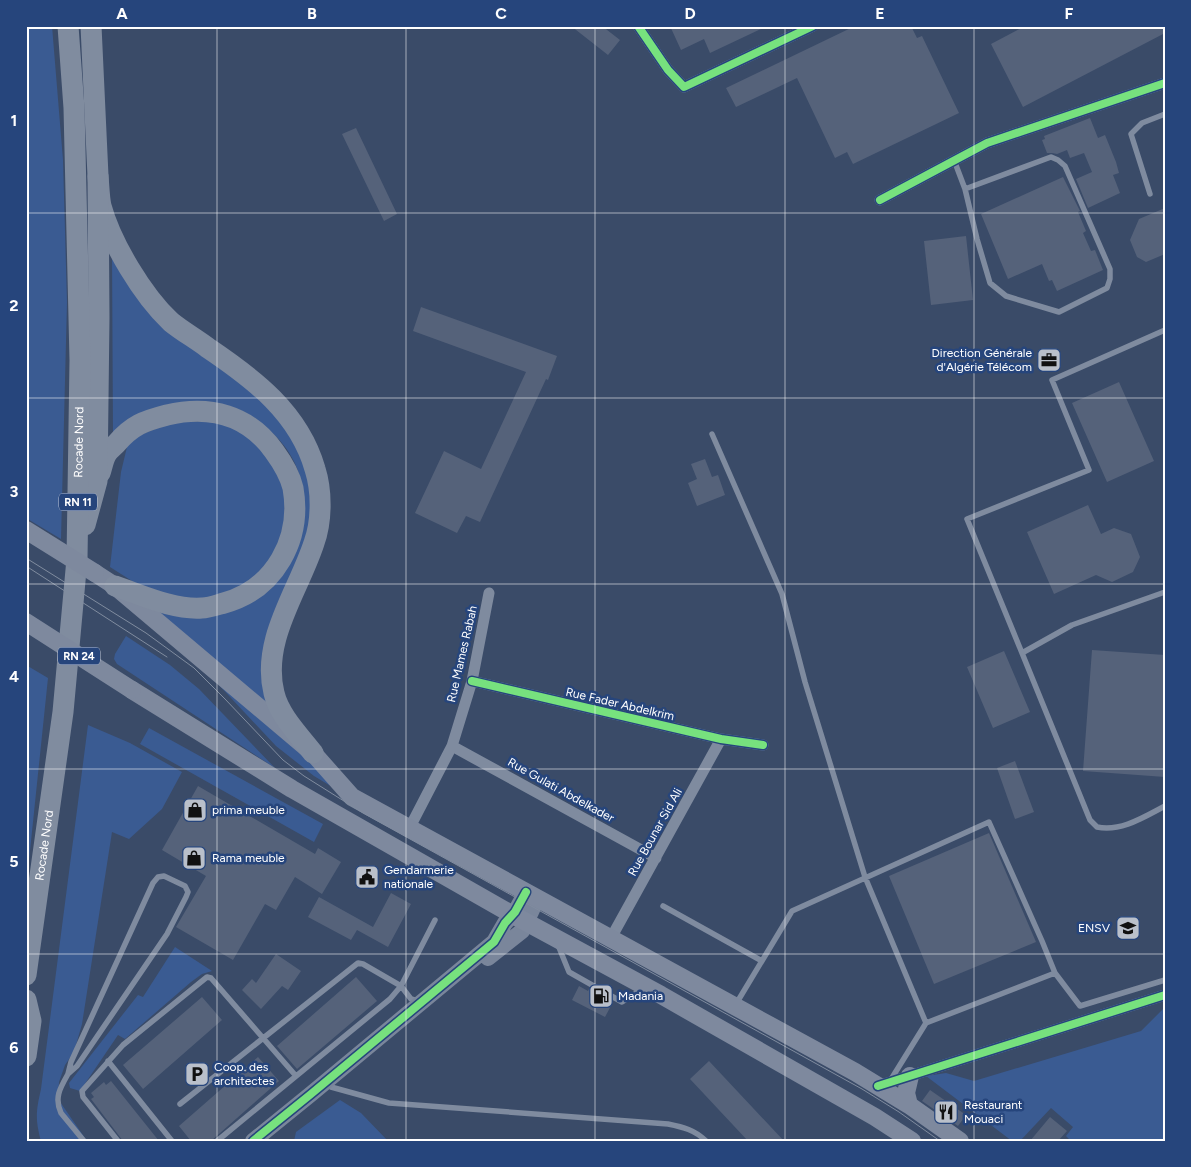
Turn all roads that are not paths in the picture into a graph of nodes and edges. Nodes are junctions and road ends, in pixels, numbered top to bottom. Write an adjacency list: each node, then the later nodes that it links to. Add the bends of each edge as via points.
1 (68, 26): 16 (highway, Rocade Nord / RN 11, via 74,108 80,351)
2 (91, 26): 8 (highway)
3 (638, 26): 4 (street, via 668,70 684,86)
4 (813, 26)
5 (1165, 83): 7 (street, via 987,143)
6 (1165, 114): 10 (lane, via 1142,123 1131,134)
7 (954, 160): 9 (lane); 11 (street)
8 (98, 176): 14 (highway); 26 (highway, via 101,206 114,238 154,303 172,322 243,372 276,401 302,435 309,451 319,483 315,542 273,644 270,668 274,695 284,715)
9 (966, 189): 9 (lane, via 990,283 1006,296 1059,312 1107,288 1110,269 1065,166 1058,160 1051,157)
10 (1150, 194)
11 (880, 200)
12 (1165, 330): 21 (lane, via 1052,380 1089,470 967,519)
13 (712, 434): 30 (lane, via 782,594)
14 (97, 481): 16 (highway); 17 (highway, via 106,455 128,430 168,415 206,410 223,414 254,429 283,463 292,486 294,506 290,540 275,570 247,595 203,608 180,606)
15 (26, 530): 17 (main road, bridge)
16 (77, 554): 39 (highway, Rocade Nord / RN 11, via 63,712)
17 (115, 586): 26 (main road)
18 (1165, 592): 21 (lane, via 1072,625)
19 (489, 593): 22 (street, Rue Mames Rabah)
20 (26, 622): 33 (main road, RN 24, bridge, via 292,789)
21 (1022, 653): 27 (lane, via 1090,820 1097,827 1114,827)
22 (472, 681): 23 (street, Rue Fader Abdelkrim); 25 (street, Rue Mames Rabah)
23 (722, 740): 24 (street, Rue Fader Abdelkrim); 29 (street, Rue Bounar Sid Ali)
24 (762, 745)
25 (452, 746): 28 (street, Rue Mames Rabah); 29 (street, Rue Gulati Abdelkader)
26 (313, 753): 28 (main road, via 352,797)
27 (1165, 806)
28 (408, 829): 31 (main road)
29 (656, 858): 36 (street, Rue Bounar Sid Ali)
30 (865, 877): 37 (lane, via 792,911); 38 (lane, via 989,822); 47 (lane)
31 (531, 896): 33 (street); 36 (main road)
32 (663, 906): 37 (lane)
33 (520, 918): 35 (main road, RN 24); 45 (street, via 505,923 494,942); 55 (street, via 519,935)
34 (435, 920): 41 (lane)
35 (555, 936): 42 (main road, RN 24); 42 (lane, via 569,972 622,1002)
36 (611, 938): 46 (main road)
37 (762, 961): 46 (lane)
38 (1055, 973): 40 (lane, via 1080,1006); 47 (lane)
39 (26, 975)
40 (1165, 980)
41 (401, 986): 45 (lane, via 411,999); 48 (lane, via 358,962); 52 (lane, via 390,999)
42 (646, 987): 66 (main road, RN 24)
43 (1165, 995): 53 (street)
44 (26, 1000): 49 (highway, via 31,1022)
45 (422, 1002): 56 (street)
46 (735, 1006): 54 (main road)
47 (926, 1024): 54 (lane)
48 (263, 1037): 50 (lane, via 207,977); 52 (lane); 57 (lane)
49 (26, 1056)
50 (108, 1061): 60 (lane, via 82,1091); 61 (lane)
51 (68, 1074): 51 (lane, via 77,1066 166,934 187,894 182,884 164,876 154,881); 59 (lane, via 59,1090 58,1108)
52 (296, 1076): 62 (lane)
53 (910, 1076): 54 (street); 58 (main road, via 906,1093)
54 (884, 1084): 58 (main road)
55 (331, 1087): 56 (street); 65 (lane, via 390,1103 668,1124 700,1134)
56 (314, 1097): 63 (street); 64 (street)
57 (180, 1104)
58 (909, 1105): 67 (main road)
59 (84, 1141)
60 (118, 1141)
61 (172, 1141)
62 (218, 1141)
63 (253, 1141)
64 (267, 1141)
65 (706, 1141)
66 (912, 1141)
67 (960, 1141)

